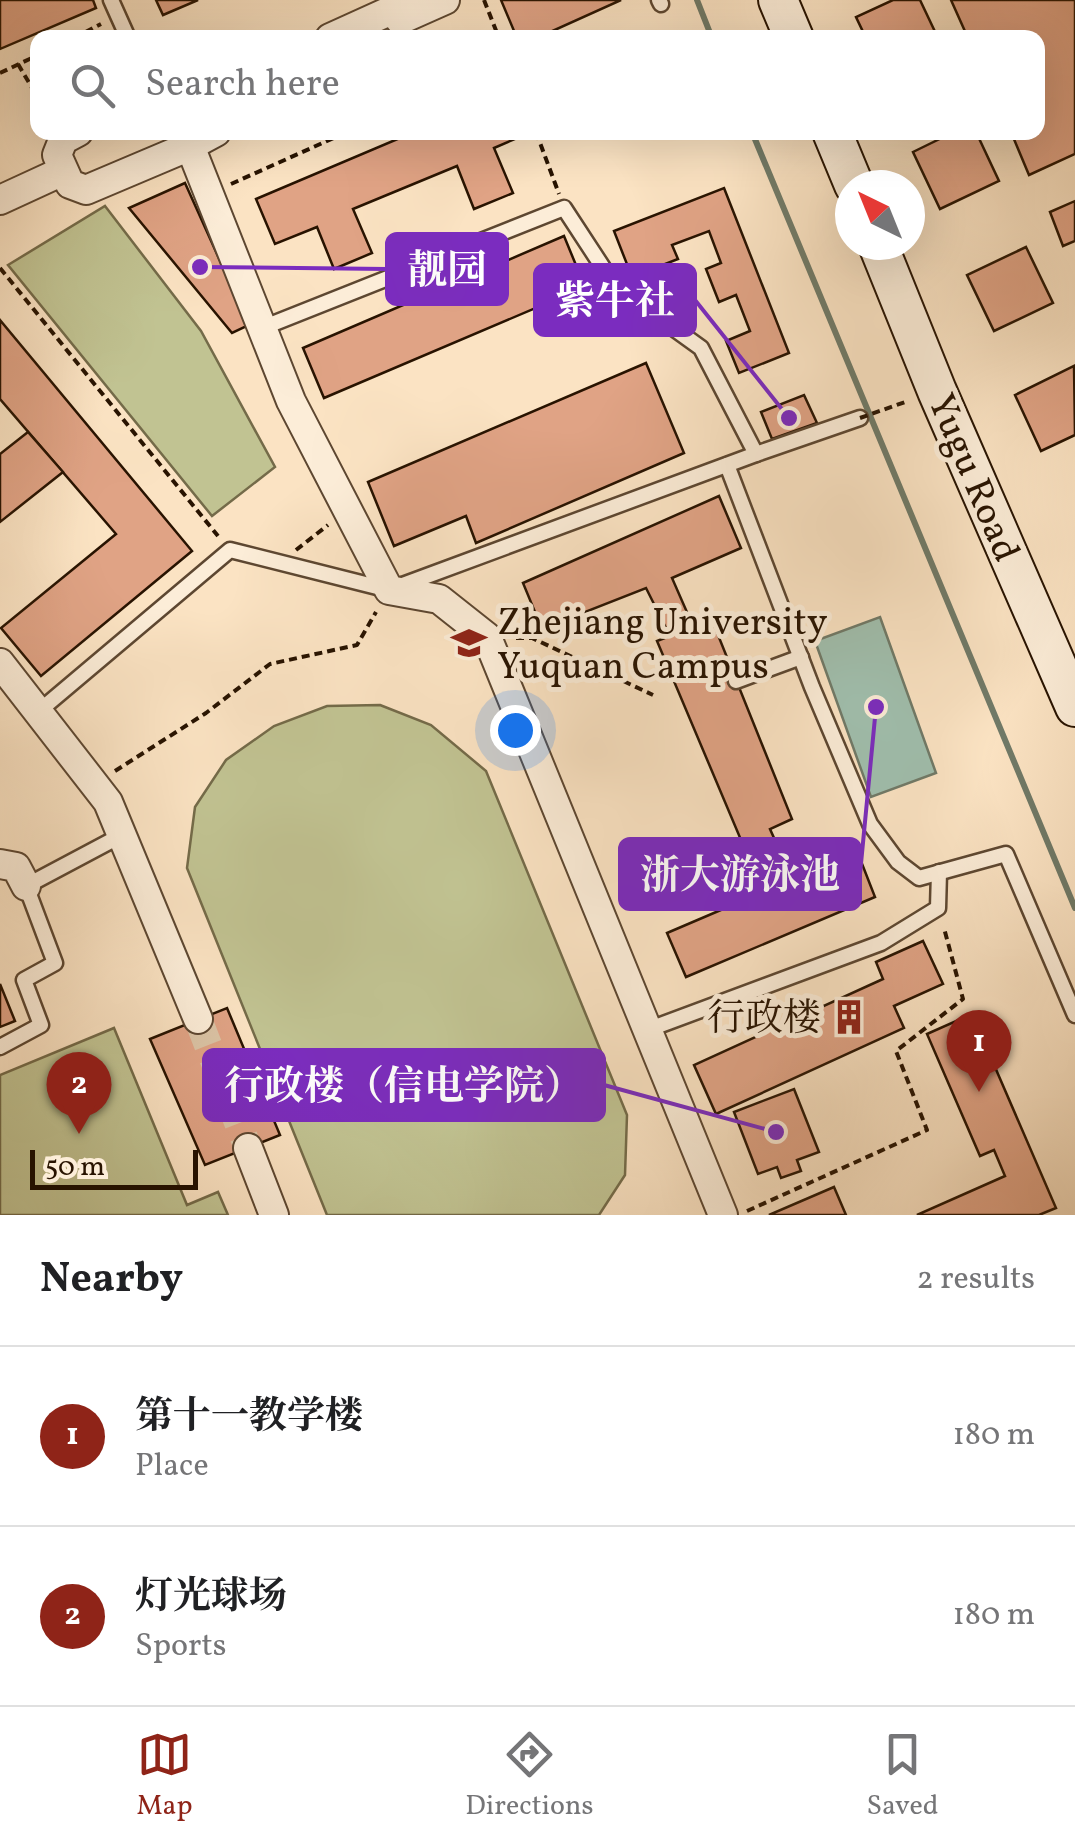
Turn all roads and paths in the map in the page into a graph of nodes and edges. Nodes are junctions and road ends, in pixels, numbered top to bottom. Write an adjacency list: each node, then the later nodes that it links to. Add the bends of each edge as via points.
1 (111, 0): 6 (lane)
2 (414, 0): 9 (street)
3 (446, 0): 10 (street)
4 (484, 0): 11 (path)
5 (778, 0): 12 (main road)
6 (118, 16): 7 (path); 8 (lane)
7 (90, 30)
8 (124, 30)
9 (348, 30)
10 (380, 30)
11 (496, 30)
12 (791, 30)
13 (30, 59): 14 (path)
14 (18, 64): 15 (path); 16 (path)
15 (0, 73)
16 (30, 84)
17 (62, 140): 24 (street, via 57,155)
18 (201, 140): 22 (street)
19 (330, 140): 25 (path)
20 (539, 140): 27 (path)
21 (835, 140): 23 (main road)
22 (190, 146): 24 (street, via 86,190 70,184); 25 (street)
23 (848, 170)
24 (63, 171): 26 (street)
25 (209, 194): 30 (street)
26 (0, 200)
27 (564, 208): 30 (lane); 33 (lane, via 615,286 701,348)
28 (884, 260): 44 (main road, Yugu Road)
29 (0, 268): 36 (path)
30 (262, 328): 38 (street, via 291,401)
31 (908, 401): 32 (path, bridge)
32 (860, 418): 33 (lane)
33 (756, 454): 34 (lane)
34 (727, 465): 38 (lane); 40 (lane)
35 (324, 528): 37 (path)
36 (230, 550): 37 (lane); 45 (lane)
37 (281, 562): 38 (lane)
38 (389, 590): 39 (street, via 439,600); 46 (path, via 357,645 270,664)
39 (487, 638): 43 (path, via 532,638); 54 (street)
40 (801, 657): 42 (lane); 49 (lane, via 870,824 919,878)
41 (5, 679): 45 (street)
42 (736, 680)
43 (654, 695)
44 (1075, 707)
45 (38, 712): 46 (street)
46 (94, 784): 47 (street)
47 (122, 835): 50 (lane); 53 (street)
48 (0, 864): 50 (street, via 16,868)
49 (939, 872): 51 (lane); 52 (lane, via 1006,854)
50 (26, 886): 55 (lane, via 55,963 24,980 41,1026)
51 (938, 908): 54 (lane, via 880,944); 59 (path, via 963,999 896,1051 927,1130)
52 (1075, 1016)
53 (198, 1019)
54 (647, 1030): 58 (street)
55 (0, 1048)
56 (248, 1148): 57 (street)
57 (274, 1215)
58 (724, 1215)
59 (738, 1215)

